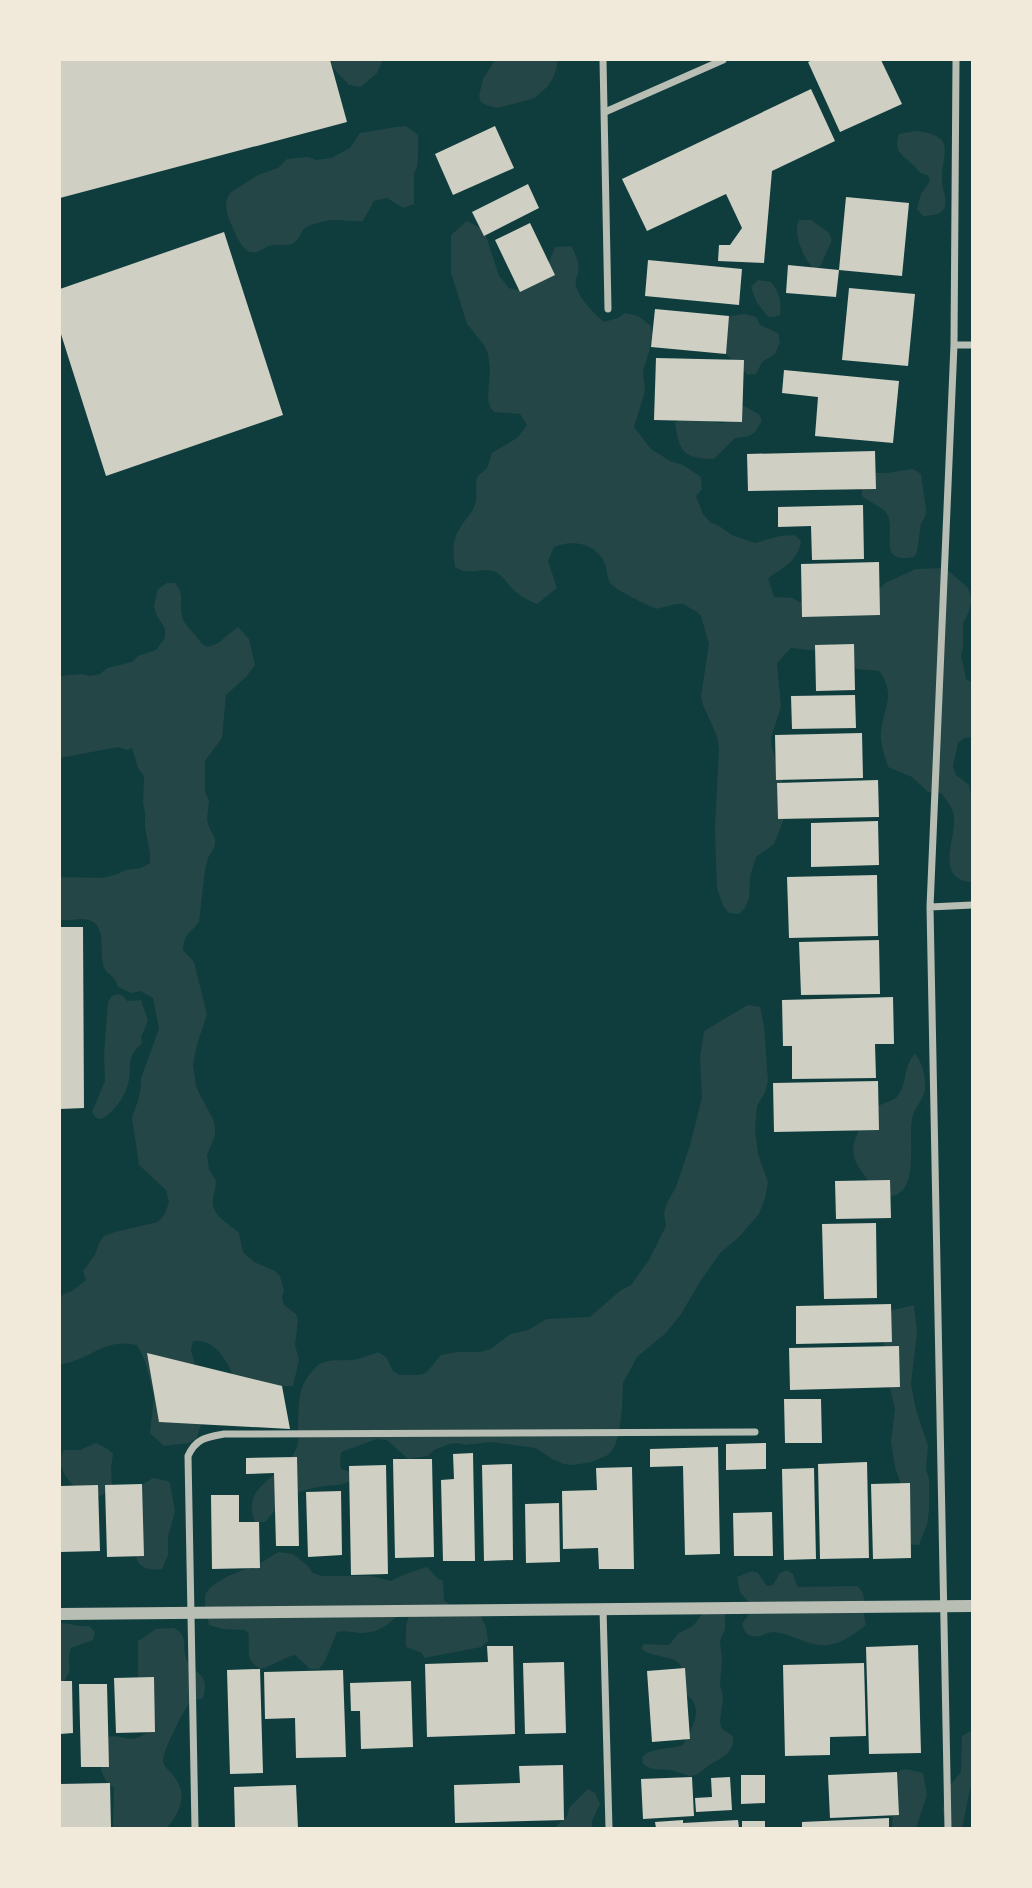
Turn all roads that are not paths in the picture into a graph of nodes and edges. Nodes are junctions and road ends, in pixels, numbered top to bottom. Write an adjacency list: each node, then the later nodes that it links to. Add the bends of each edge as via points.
1 (603, 60): 4 (street)
2 (723, 60): 4 (street)
3 (956, 60): 6 (street)
4 (605, 112): 5 (street)
5 (608, 309)
6 (954, 345): 7 (street); 9 (street)
7 (972, 345)
8 (972, 905): 9 (street)
9 (930, 907): 11 (street)
10 (755, 1432): 14 (street, via 208,1437 193,1445 188,1456)
11 (943, 1606): 12 (street); 13 (street); 18 (street)
12 (972, 1606)
13 (603, 1608): 14 (street); 17 (street)
14 (192, 1613): 15 (street); 16 (street)
15 (60, 1614)
16 (195, 1829)
17 (609, 1829)
18 (948, 1829)

